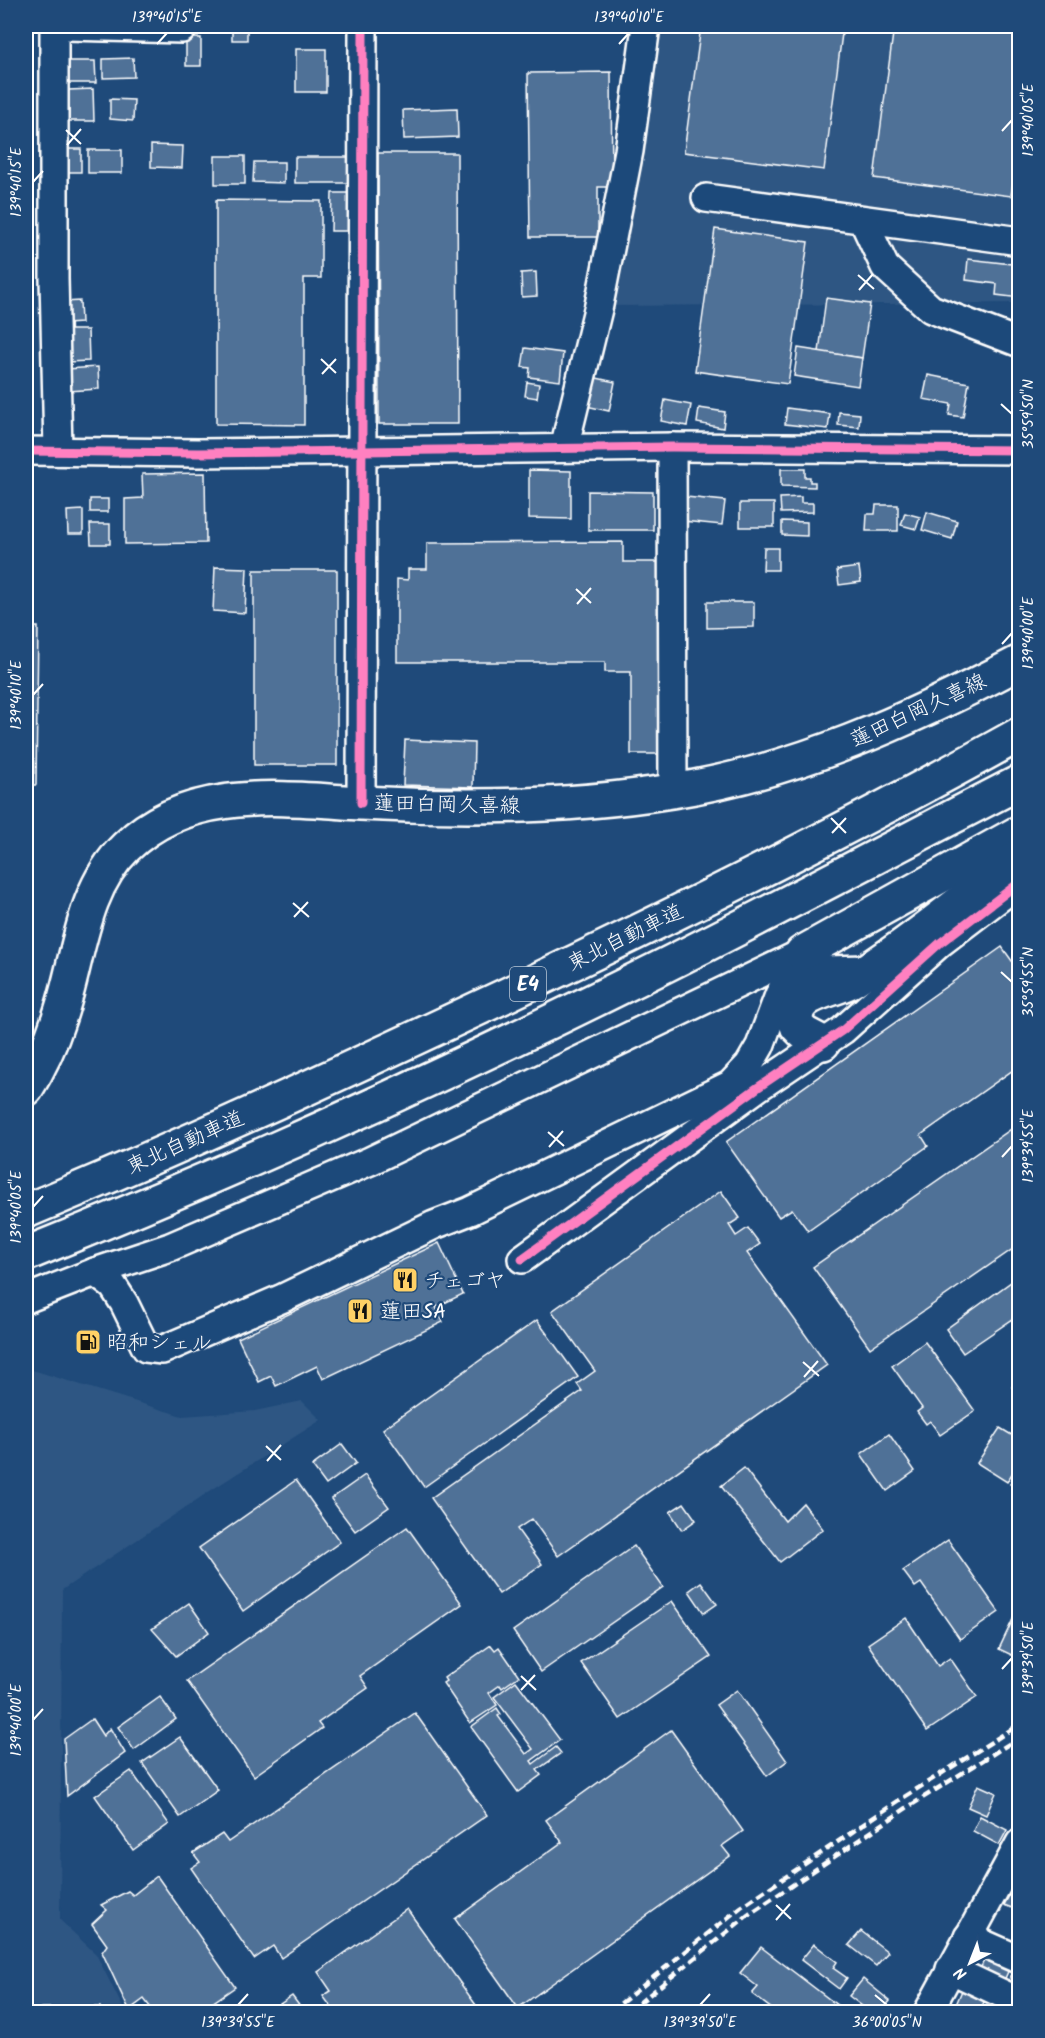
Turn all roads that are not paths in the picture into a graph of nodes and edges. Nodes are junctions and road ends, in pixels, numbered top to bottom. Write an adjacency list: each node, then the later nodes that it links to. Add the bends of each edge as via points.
1 (54, 26): 14 (street)
2 (66, 26): 5 (street)
3 (363, 26): 15 (street)
4 (646, 26): 11 (street, via 628,151 599,305)
5 (182, 29)
6 (706, 198): 7 (street)
7 (863, 220): 8 (street); 9 (street, via 885,267 931,309)
8 (1020, 241)
9 (1020, 343)
10 (672, 447): 11 (street); 12 (street); 19 (street)
11 (564, 448): 15 (street)
12 (1020, 450)
13 (26, 451): 14 (street)
14 (58, 451): 15 (street)
15 (361, 452): 20 (street)
16 (1020, 662): 19 (main road, 蓮田白岡久喜線, via 897,723 840,746 756,772)
17 (1020, 734): 29 (main road, 東北自動車道 / E4, via 830,836 601,950 320,1083)
18 (1020, 782): 30 (main road, 東北自動車道 / E4, via 572,1011 281,1146)
19 (673, 791): 20 (main road, 蓮田白岡久喜線, via 516,806)
20 (362, 803): 28 (main road, 蓮田白岡久喜線, via 298,799 229,801 181,811 141,833 124,848 99,882 60,1017)
21 (1020, 832): 24 (main road)
22 (1020, 855): 25 (main road)
23 (1020, 882): 27 (street, via 940,943 853,1022)
24 (802, 953): 26 (street); 32 (street, via 370,1161 170,1247)
25 (868, 969): 26 (street, via 825,970 805,976); 27 (main road, via 845,985 804,1000 798,1009 799,1029)
26 (779, 995): 32 (street, via 760,1046 730,1085 470,1211 162,1350 146,1348 113,1286)
27 (824, 1042): 31 (street)
28 (26, 1089)
29 (26, 1211)
30 (26, 1254)
31 (522, 1258)
32 (95, 1272): 33 (street)
33 (26, 1299)
34 (1017, 1855): 35 (street)
35 (968, 1937): 36 (street); 37 (street)
36 (1020, 1960)
37 (950, 1969): 38 (street); 39 (street)
38 (1020, 2002)
39 (928, 2013)

